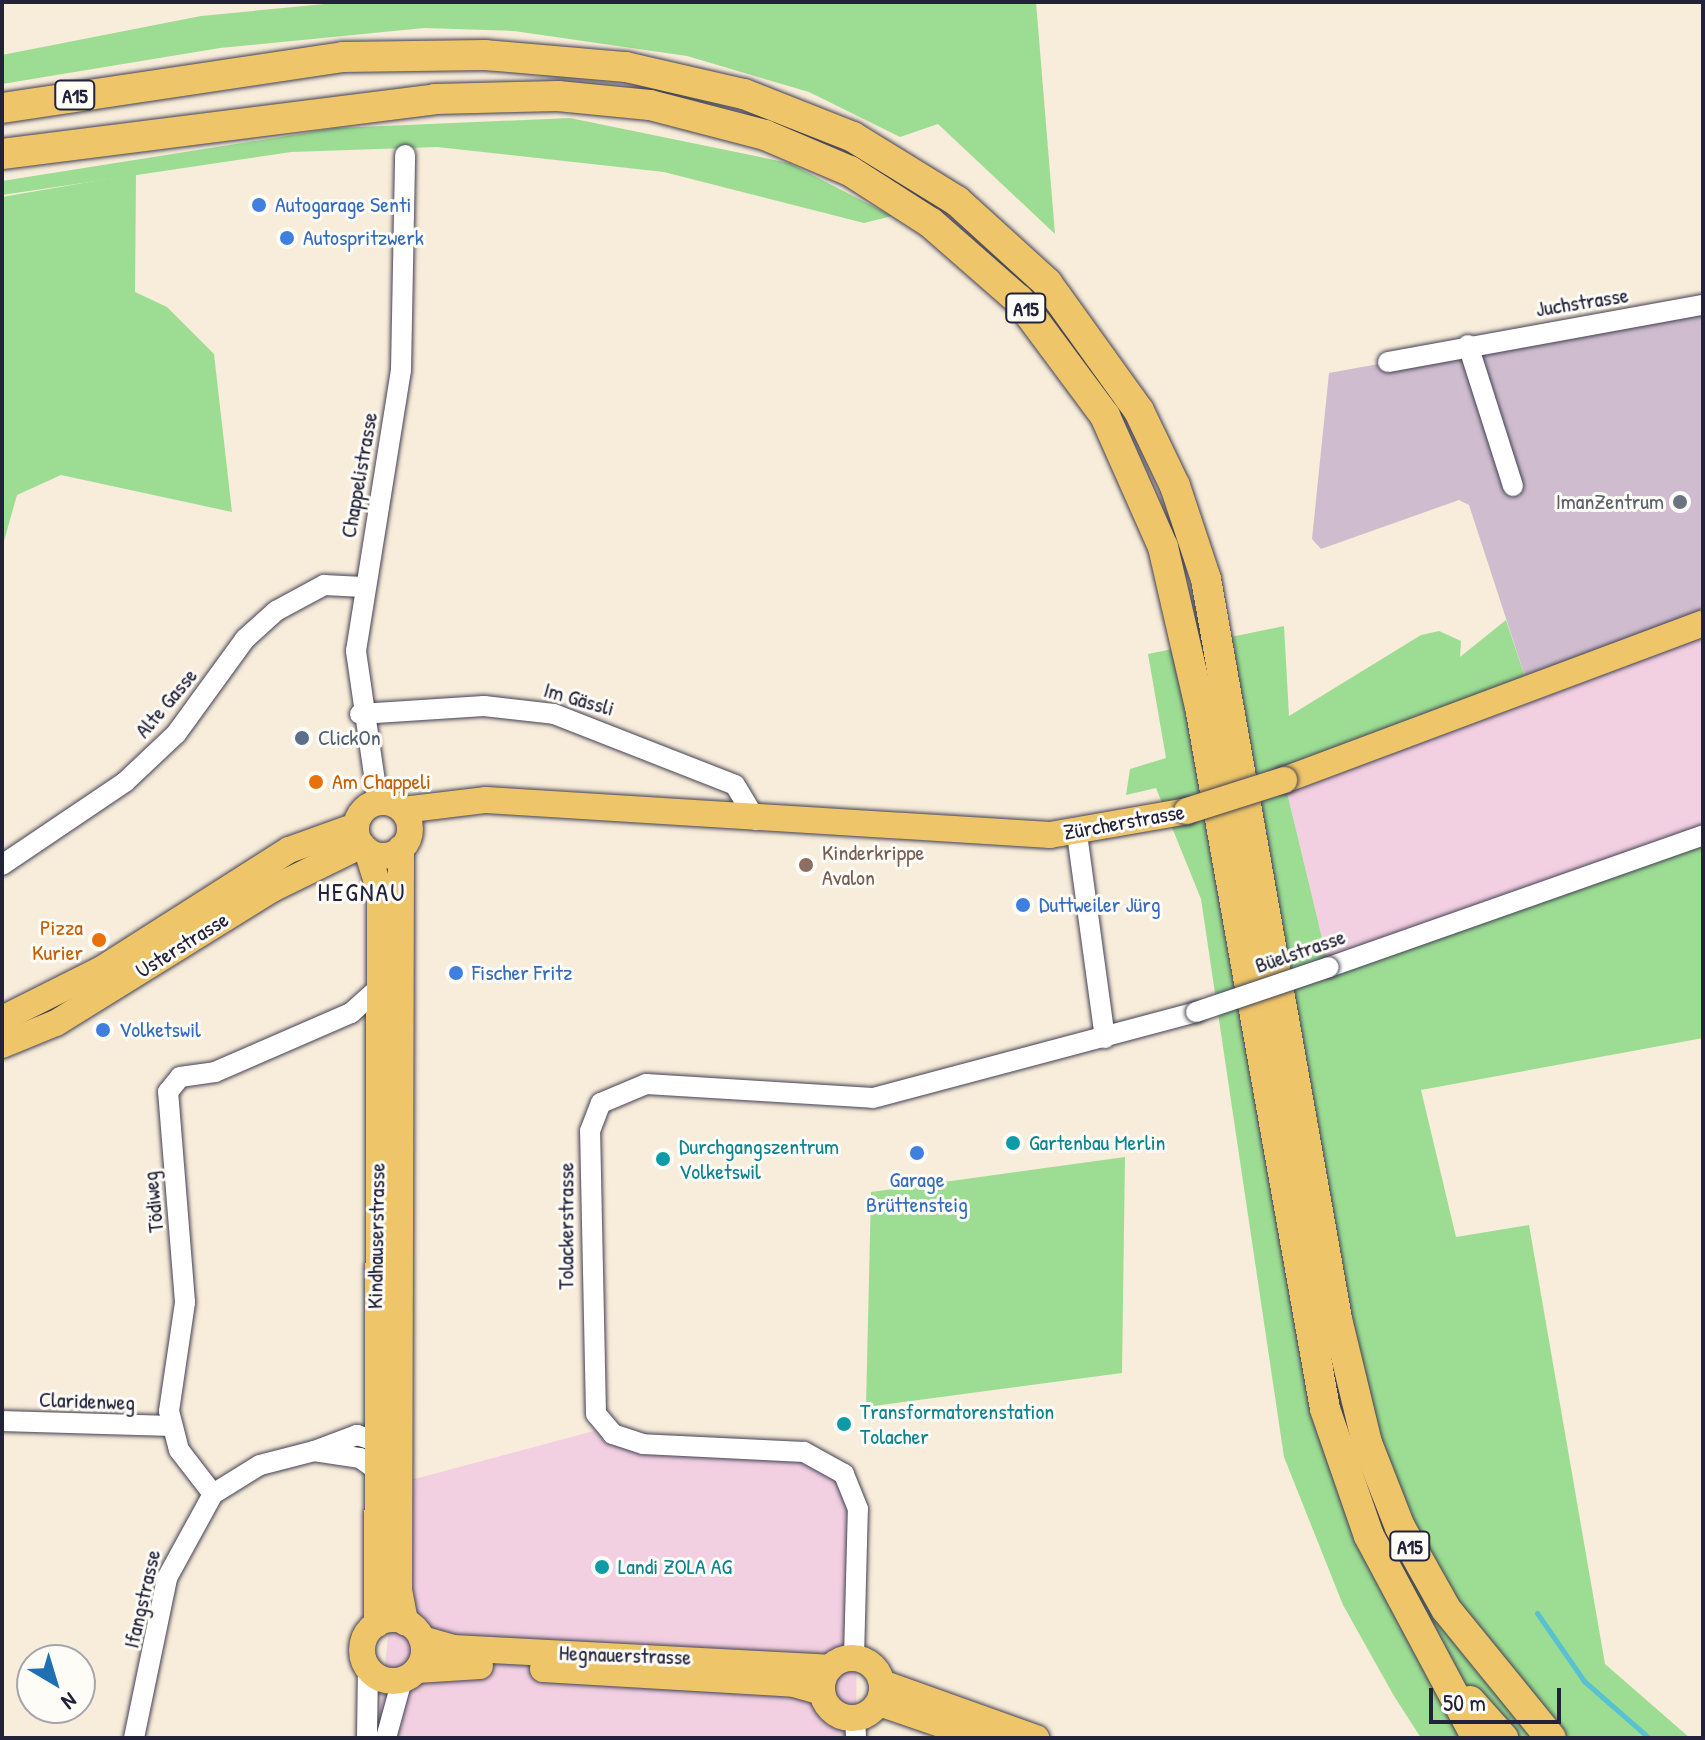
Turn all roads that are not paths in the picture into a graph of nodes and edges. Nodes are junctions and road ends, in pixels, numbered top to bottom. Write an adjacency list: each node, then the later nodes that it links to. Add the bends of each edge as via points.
1 (2, 108): 46 (highway, A15, via 213,72 358,57 516,56 667,74 783,106 887,155 967,210 1047,283 1139,411 1175,486 1206,579 1337,1319 1375,1464 1446,1609)
2 (2, 154): 30 (highway, A15, via 435,99 558,96 650,105 765,135 850,171 931,223 1019,300 1105,416 1166,558 1205,731 1311,1353 1353,1497)
3 (405, 155): 8 (street, Chappelistrasse, via 401,370)
4 (1703, 305): 5 (street, Juchstrasse)
5 (1468, 345): 6 (street, Juchstrasse); 7 (street)
6 (1388, 362)
7 (1513, 486)
8 (363, 587): 10 (street, Chappelistrasse); 16 (street, Alte Gasse, via 324,585 276,611 245,639 176,734 125,782)
9 (1703, 623): 13 (main road, Zürcherstrasse, bridge, via 1284,780 1187,811)
10 (360, 714): 11 (street, Im Gässli, via 484,706 564,716 735,785); 12 (street, Chappelistrasse)
11 (756, 820): 12 (main road, Zürcherstrasse, via 513,807); 13 (main road, Zürcherstrasse, via 940,833)
12 (398, 824): 15 (main road); 15 (main road, Zürcherstrasse, via 384,855); 27 (main road, Kindhauserstrasse)
13 (1077, 834): 21 (street)
14 (1703, 835): 21 (street, Büelstrasse, bridge, via 1329,967)
15 (362, 841): 17 (main road, Kindhauserstrasse, via 380,882); 19 (main road, Usterstrasse, via 289,850 102,969); 22 (main road, Usterstrasse, via 272,889 56,1023)
16 (2, 865)
17 (380, 987): 18 (street, Tödiweg); 20 (main road, Kindhauserstrasse)
18 (351, 1013): 20 (street); 24 (street, Tödiweg, via 215,1072 180,1077 168,1092 185,1302 169,1392)
19 (2, 1019)
20 (379, 1038): 25 (main road, Kindhauserstrasse)
21 (1105, 1038): 33 (street, Tolackerstrasse, via 873,1098 646,1084 622,1089 594,1117 589,1342 596,1414 613,1434 643,1444 804,1452 844,1474 858,1509)
22 (2, 1045)
23 (2, 1421): 24 (street, Claridenweg)
24 (171, 1426): 29 (street, Tödiweg, via 191,1472)
25 (377, 1439): 26 (street, Ifangstrasse, via 343,1437); 27 (street); 28 (main road, Kindhauserstrasse)
26 (314, 1451): 28 (street, Ifangstrasse, via 360,1458); 29 (street, Ifangstrasse, via 260,1465)
27 (400, 1455): 32 (main road, Kindhauserstrasse)
28 (378, 1471): 31 (main road, Kindhauserstrasse)
29 (213, 1494): 39 (street, Ifangstrasse, via 172,1563)
30 (1396, 1590): 44 (highway); 45 (highway, A15, via 1447,1671)
31 (377, 1624): 32 (main road); 34 (main road, Kindhauserstrasse, via 363,1644)
32 (413, 1630): 35 (main road, Kindhauserstrasse); 36 (main road, Hegnauerstrasse, via 453,1648)
33 (854, 1657): 36 (main road, Hegnauerstrasse); 37 (main road, via 869,1663)
34 (368, 1668): 35 (main road, via 383,1680); 40 (street, Kindhauserstrasse)
35 (409, 1675): 36 (main road, Hegnauerstrasse, via 528,1668 794,1684); 41 (street, Kindhauserstrasse)
36 (825, 1680): 38 (main road, Hegnauerstrasse, via 830,1709)
37 (880, 1693): 38 (main road, Hegnauerstrasse); 42 (main road); 43 (main road)
38 (856, 1728)
39 (134, 1738)
40 (367, 1738)
41 (386, 1738)
42 (981, 1738)
43 (1036, 1738)
44 (1477, 1738)
45 (1503, 1738)
46 (1551, 1738)

